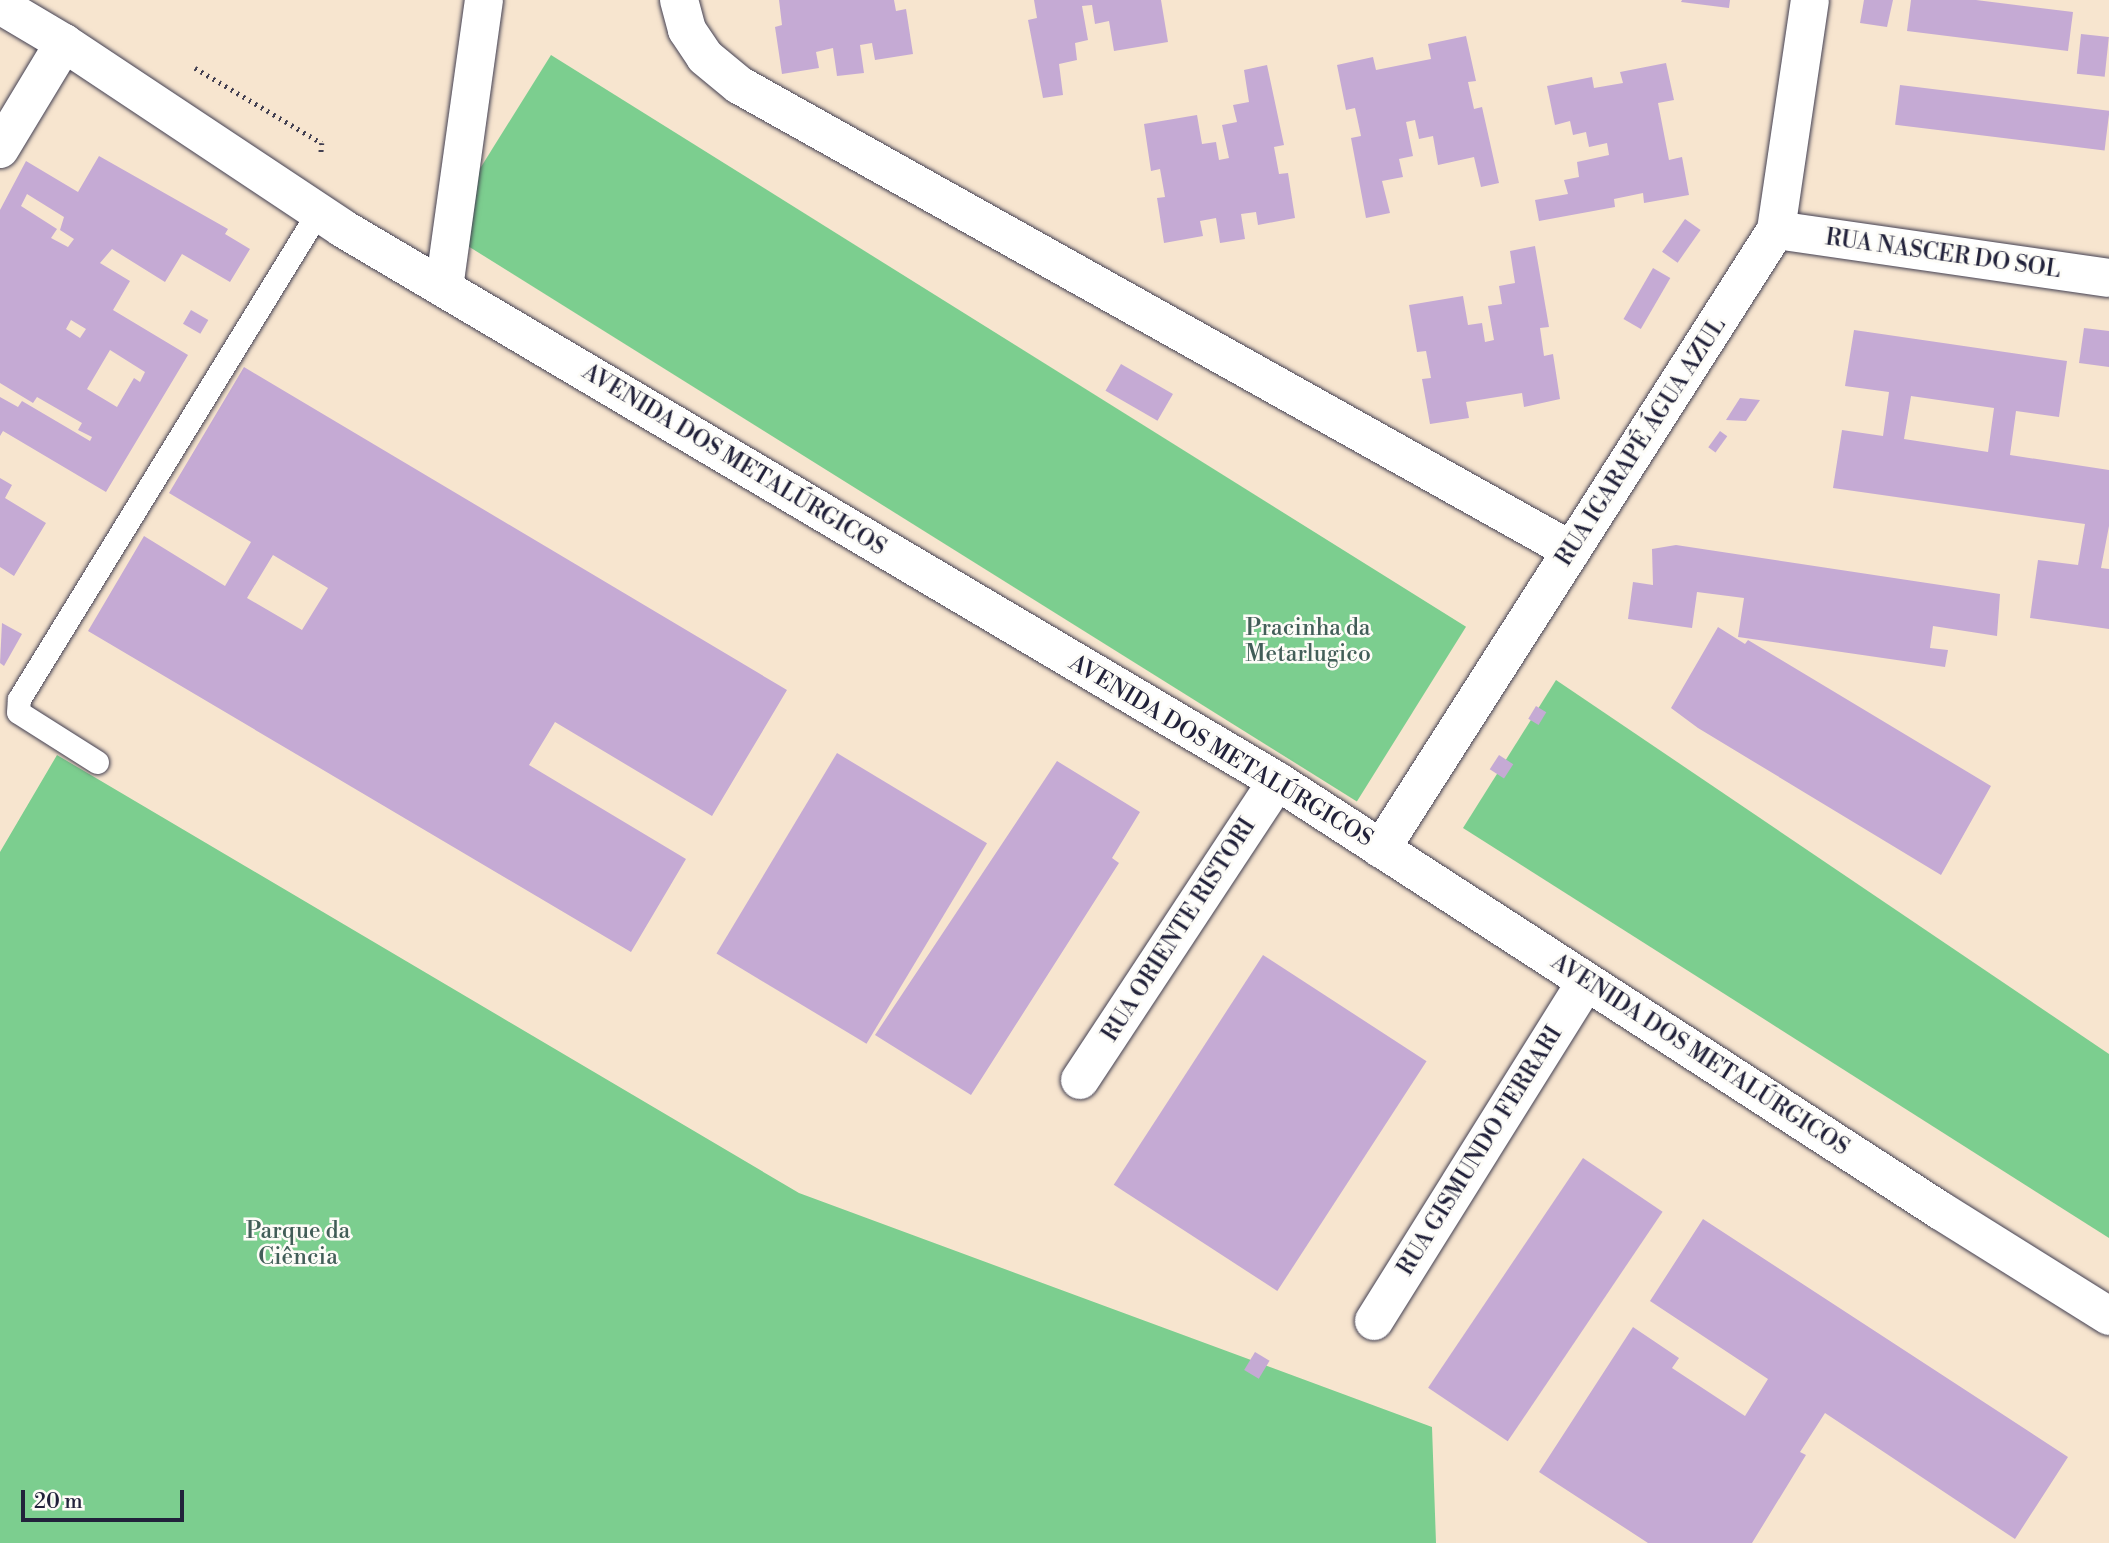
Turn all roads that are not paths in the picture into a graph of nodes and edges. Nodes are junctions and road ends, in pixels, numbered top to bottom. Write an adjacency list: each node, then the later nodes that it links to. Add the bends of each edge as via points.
1 (484, 0): 10 (street)
2 (679, 0): 11 (street, via 687,30 705,57 739,85)
3 (1810, 0): 8 (street, RUA IGARAPÉ ÁGUA AZUL)
4 (0, 5): 5 (street, AVENIDA DOS METALÚRGICOS)
5 (64, 43): 6 (street); 7 (street, AVENIDA DOS METALÚRGICOS)
6 (0, 149)
7 (318, 212): 10 (street, AVENIDA DOS METALÚRGICOS); 12 (lane, via 19,699 18,712)
8 (1776, 230): 9 (street, RUA NASCER DO SOL); 11 (street, RUA IGARAPÉ ÁGUA AZUL)
9 (2109, 278)
10 (444, 288): 13 (street, AVENIDA DOS METALÚRGICOS)
11 (1572, 551): 14 (street, RUA IGARAPÉ ÁGUA AZUL)
12 (97, 762)
13 (1277, 781): 14 (street, AVENIDA DOS METALÚRGICOS); 16 (street, RUA ORIENTE RISTORI)
14 (1381, 849): 15 (street, AVENIDA DOS METALÚRGICOS)
15 (1586, 982): 17 (street, AVENIDA DOS METALÚRGICOS); 18 (street, RUA GISMUNDO FERRARI)
16 (1080, 1080)
17 (2109, 1315)
18 (1374, 1321)

